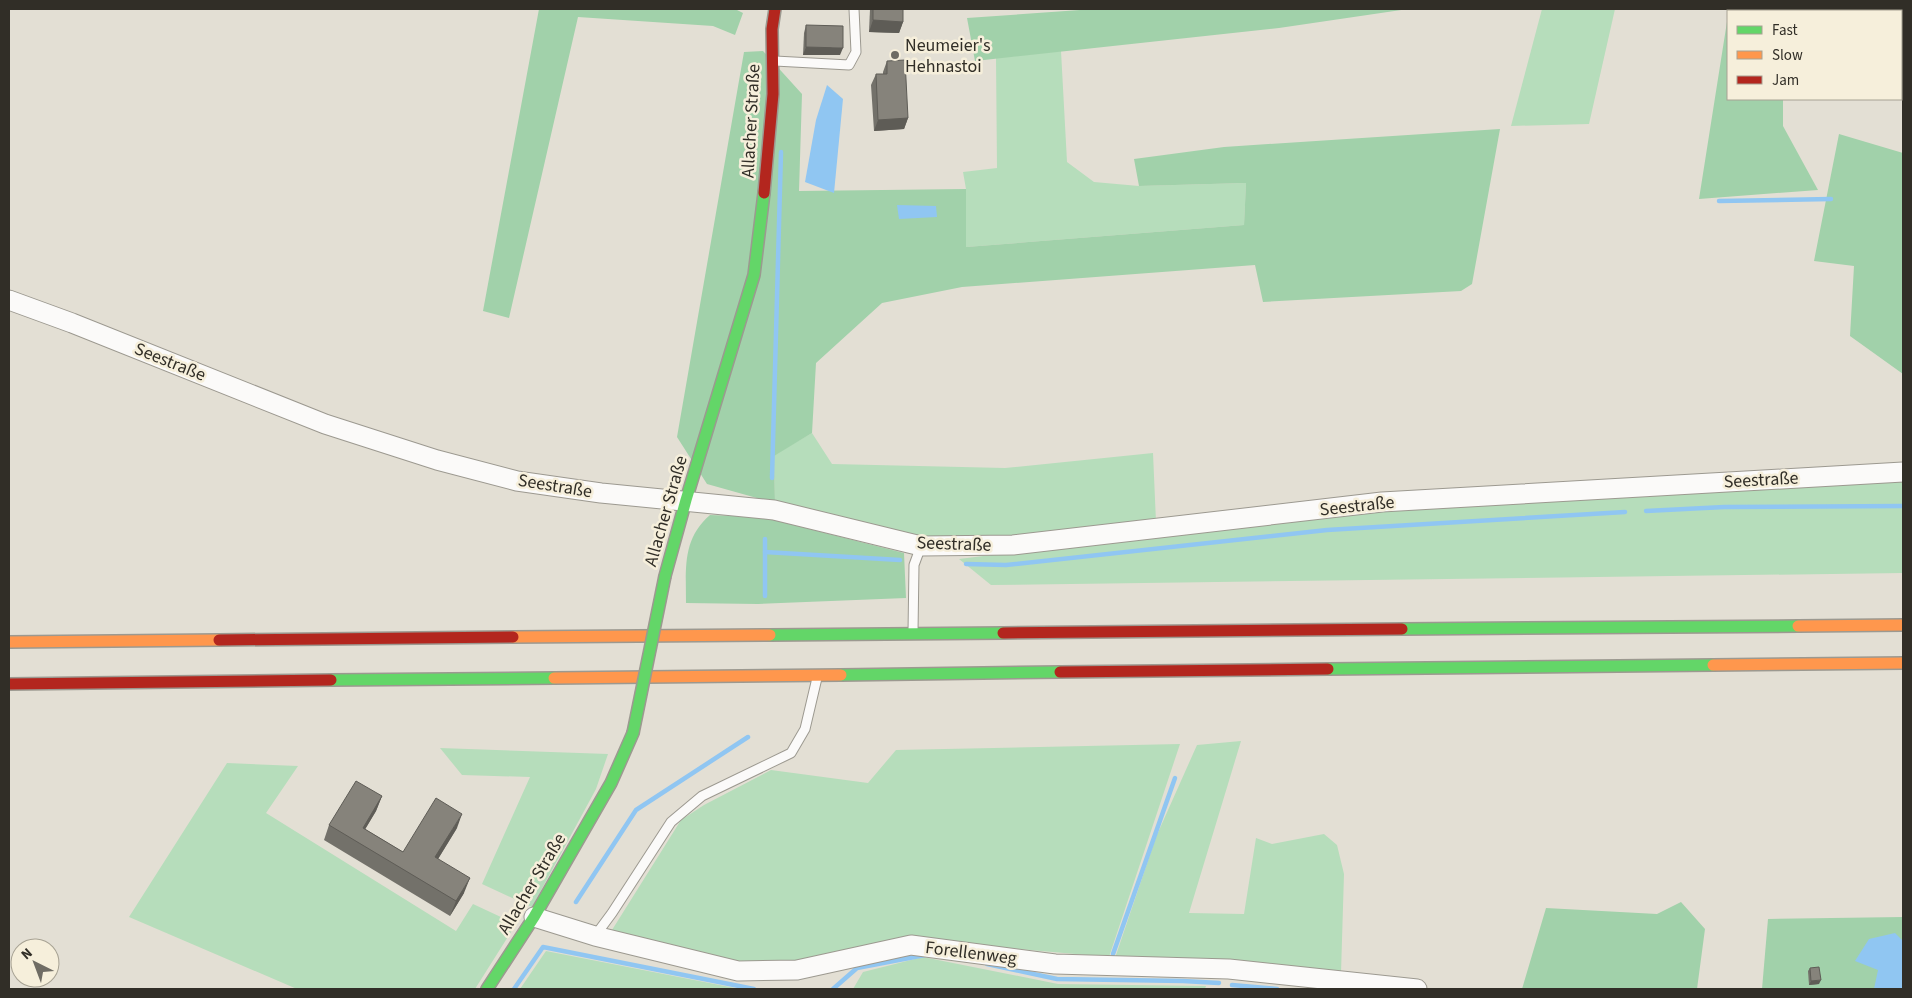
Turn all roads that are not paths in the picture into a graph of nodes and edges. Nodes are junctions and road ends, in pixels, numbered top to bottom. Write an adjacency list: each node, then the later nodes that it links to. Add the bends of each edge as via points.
1 (775, 9): 3 (main road, Allacher Straße)
2 (854, 9): 3 (lane, via 856,52 849,65)
3 (772, 61): 6 (main road, Allacher Straße, via 765,188 754,275)
4 (9, 300): 6 (street, Seestraße, via 326,424 437,460 517,481 601,493)
5 (1903, 472): 7 (street, Seestraße, via 1382,502 1013,545)
6 (686, 500): 7 (street, Seestraße, via 774,510); 14 (main road, Allacher Straße, bridge, via 665,576 632,734 612,783)
7 (921, 546): 9 (lane, via 914,565)
8 (1903, 624): 9 (main road)
9 (913, 633): 10 (main road)
10 (9, 642)
11 (1903, 663): 12 (main road)
12 (818, 675): 13 (main road); 15 (lane, via 805,729 790,753 702,796 671,822)
13 (9, 684)
14 (534, 917): 15 (street, Forellenweg); 16 (main road, Allacher Straße)
15 (594, 936): 17 (street, Forellenweg, via 738,971 797,970 911,945 1055,964 1229,969)
16 (487, 989)
17 (1417, 989)

